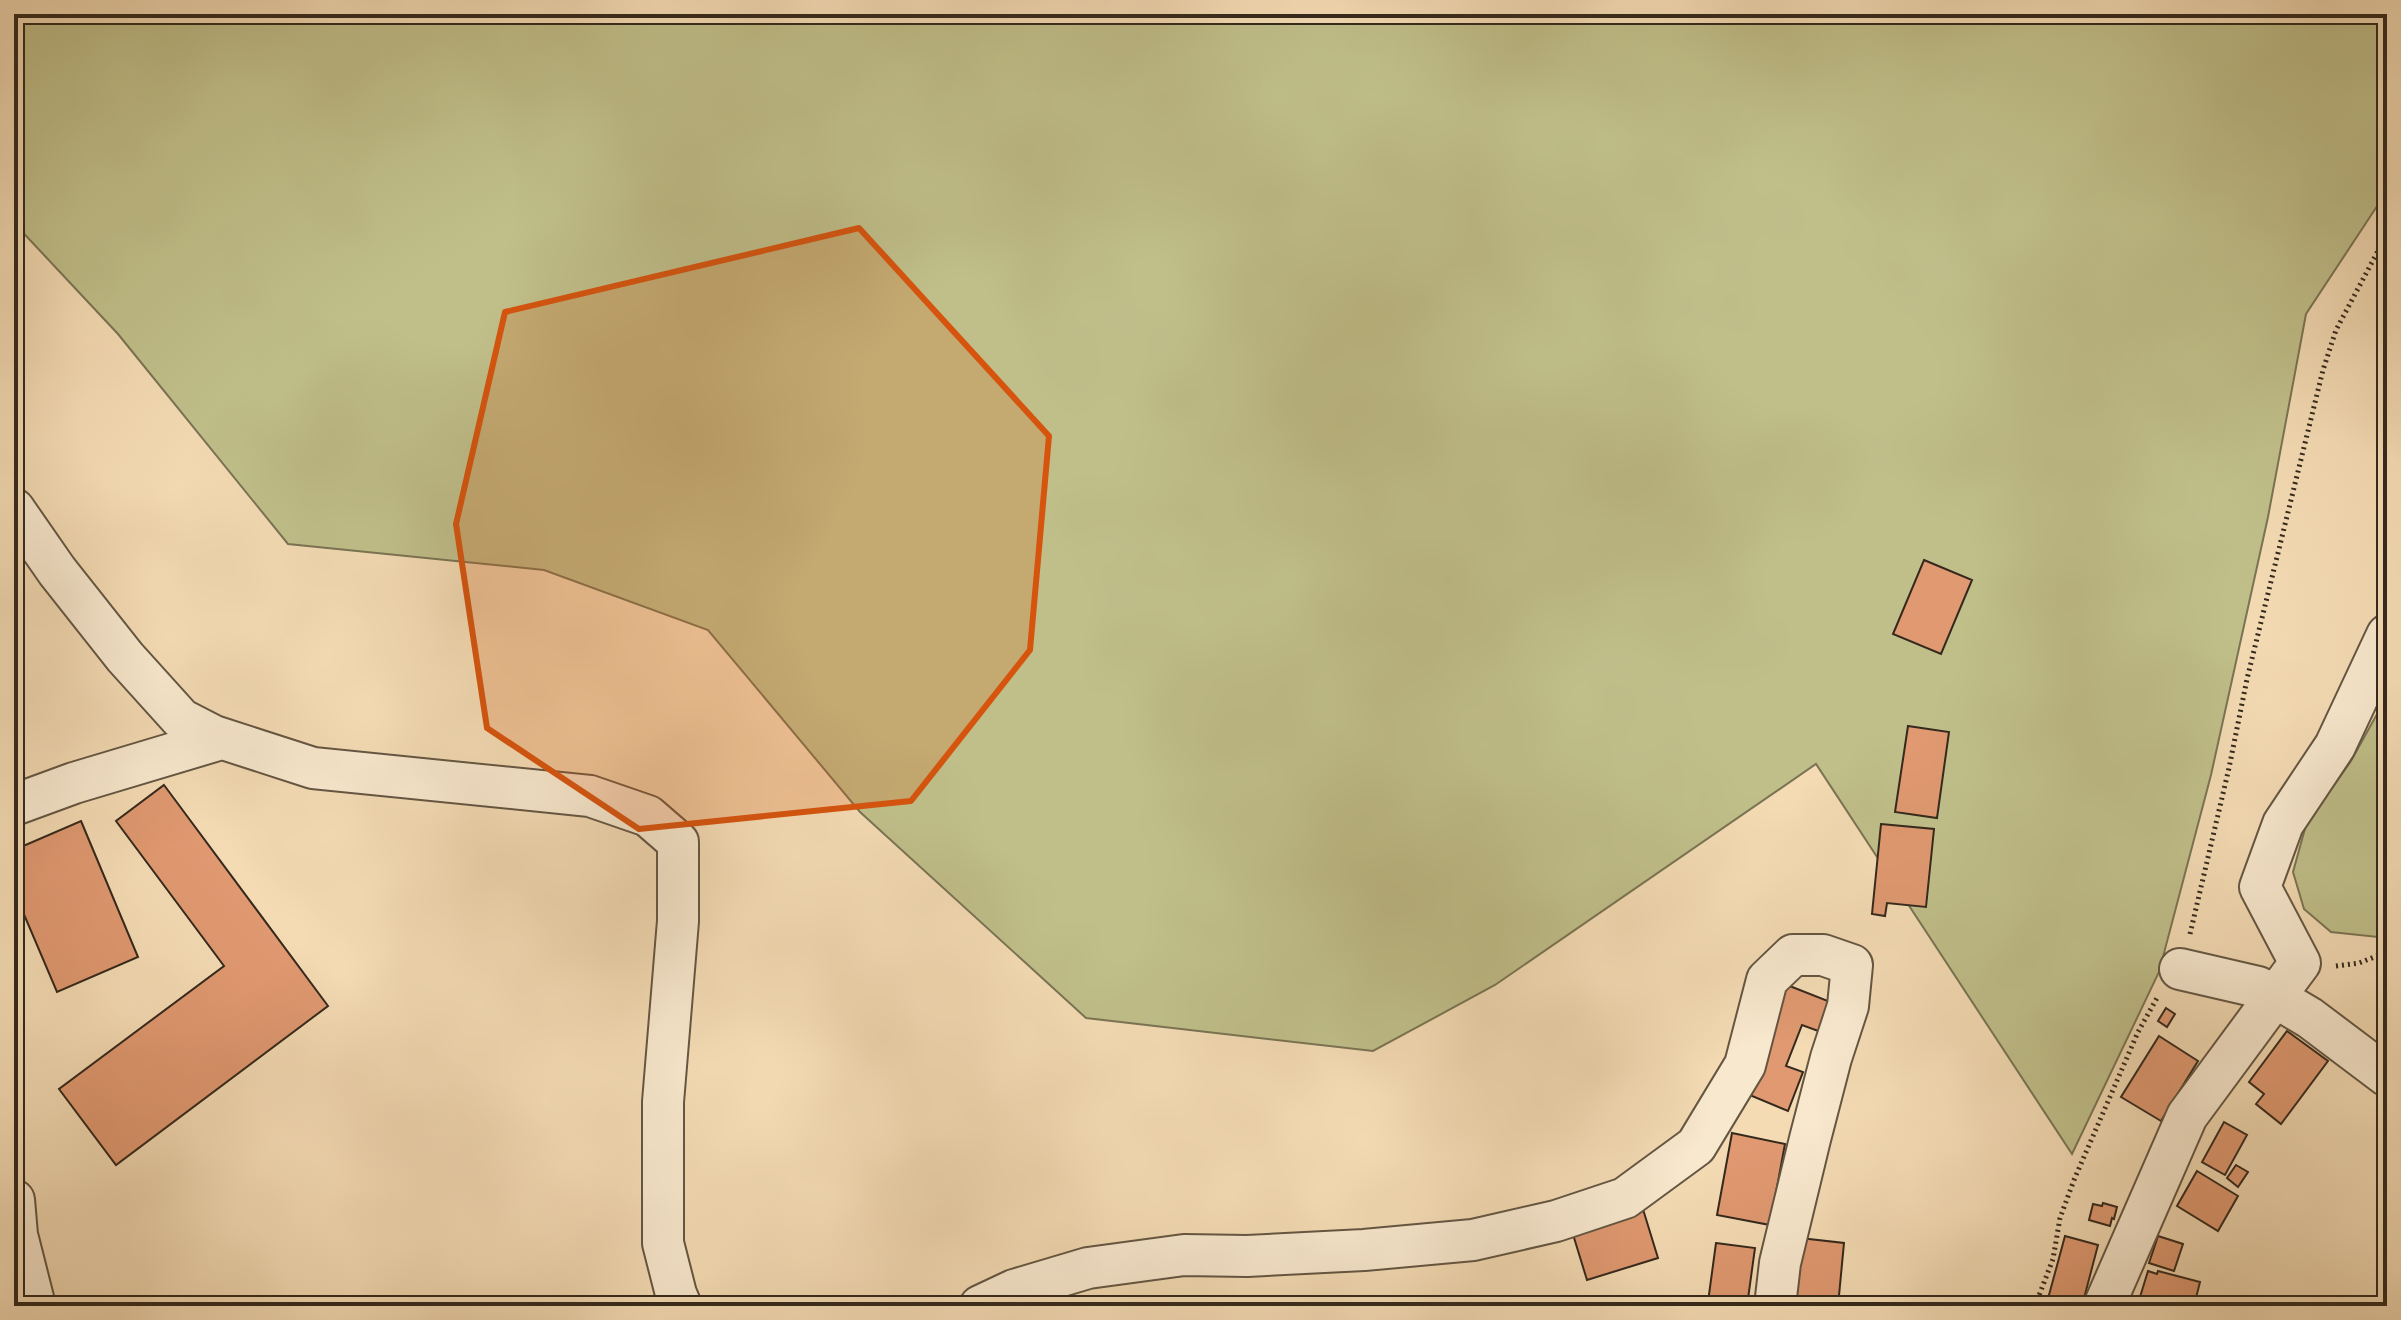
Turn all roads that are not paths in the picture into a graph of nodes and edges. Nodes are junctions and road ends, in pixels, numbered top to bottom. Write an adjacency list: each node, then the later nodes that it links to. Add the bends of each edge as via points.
1 (14, 509): 3 (street, via 143,678 181,719)
2 (2387, 635): 6 (street, via 2335,746 2283,824 2260,887 2300,963)
3 (221, 739): 4 (street); 10 (street, via 313,768 590,796 648,816 678,842 678,921 663,1102 663,1243)
4 (14, 805)
5 (2180, 969): 6 (street, via 2258,987)
6 (2275, 997): 7 (street); 13 (street, via 2187,1116)
7 (2387, 1076)
8 (14, 1200): 9 (street)
9 (35, 1306)
10 (681, 1306)
11 (980, 1306): 12 (street, via 1088,1268 1184,1255 1335,1252 1473,1240 1625,1198 1696,1146 1745,1065 1767,980 1793,955 1823,955 1852,965 1848,1006 1810,1139)
12 (1775, 1306)
13 (2104, 1306)

